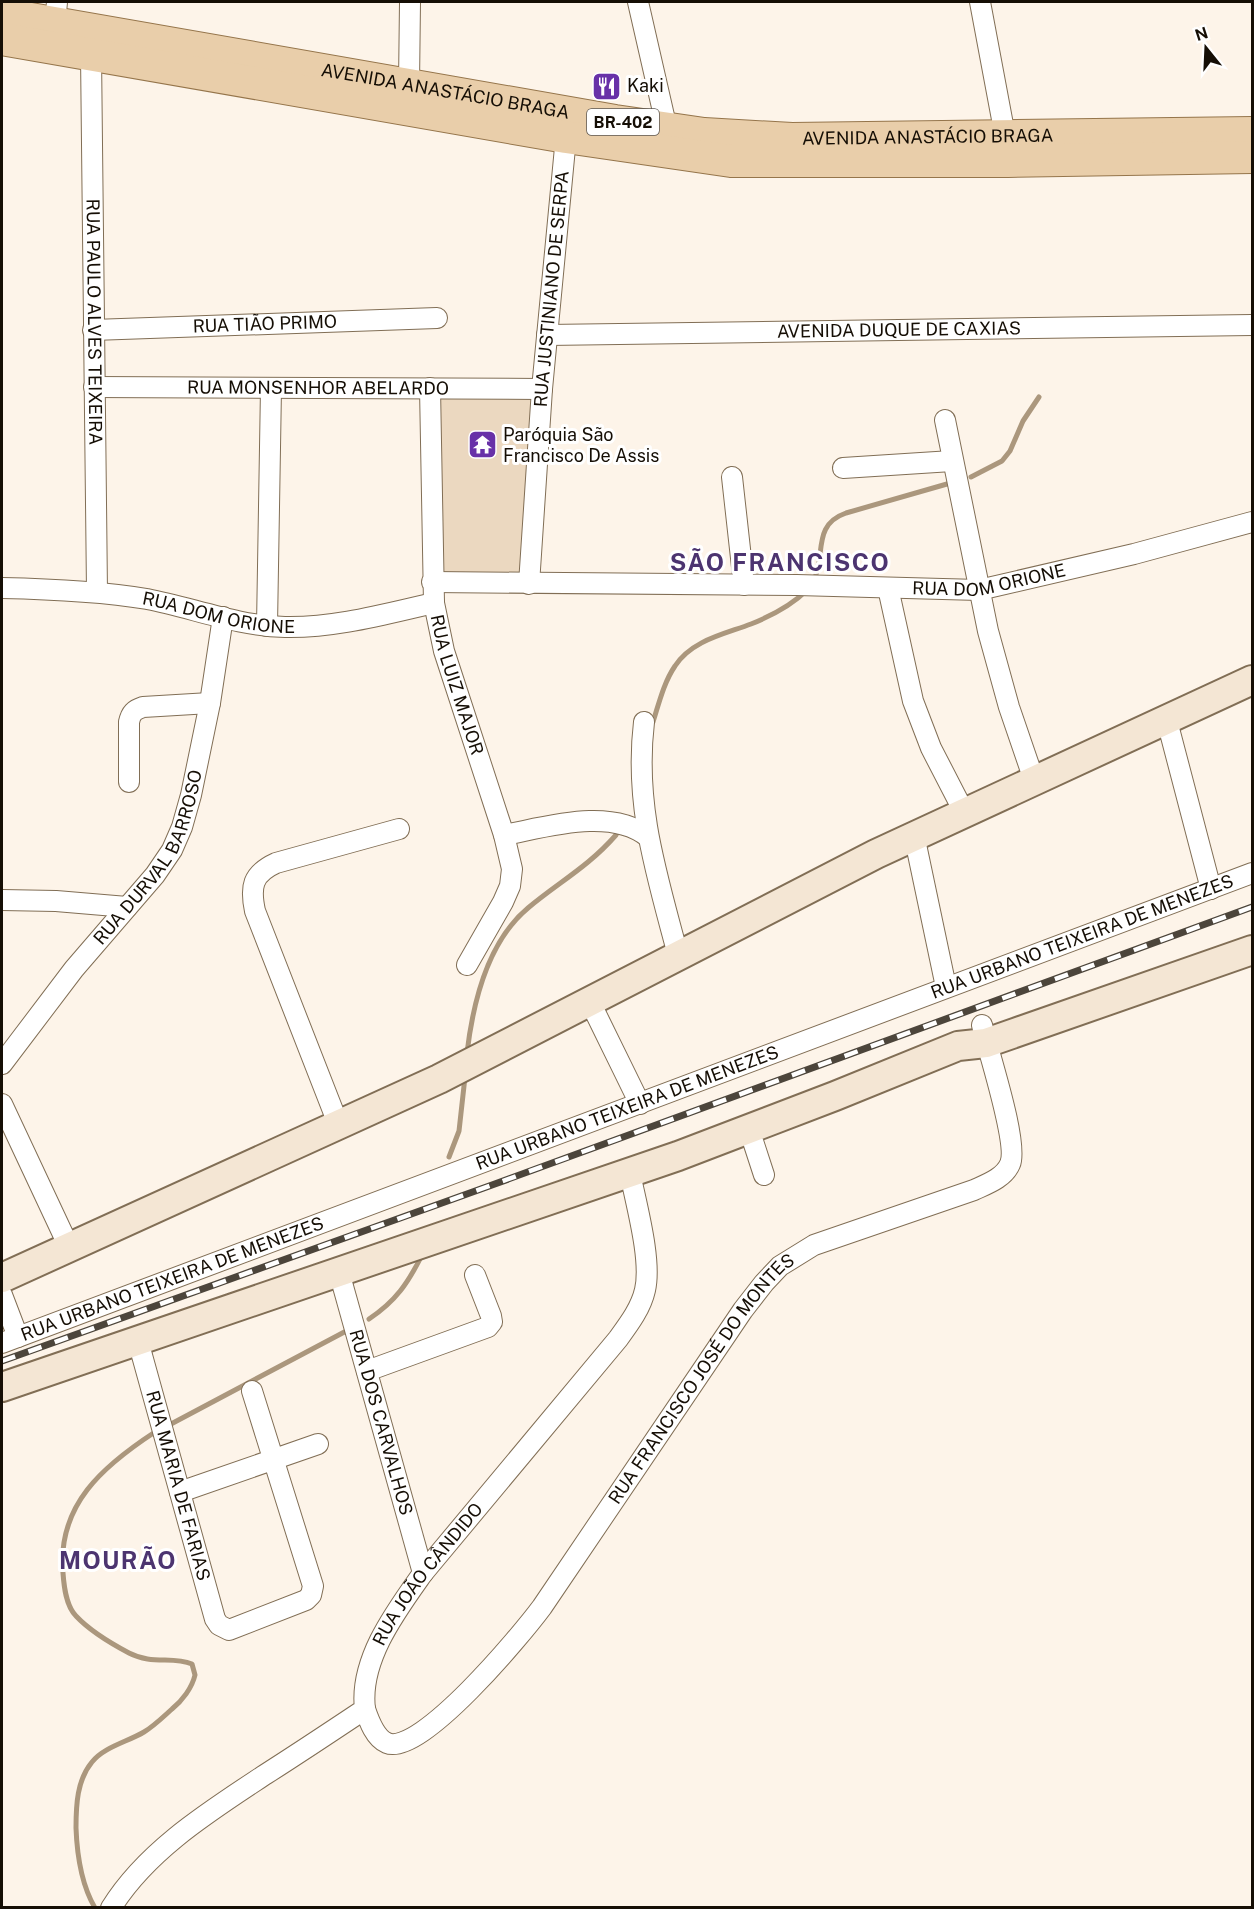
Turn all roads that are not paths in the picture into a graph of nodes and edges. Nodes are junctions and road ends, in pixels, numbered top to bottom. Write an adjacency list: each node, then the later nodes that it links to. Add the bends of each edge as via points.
1 (410, 2): 8 (street)
2 (638, 2): 9 (street)
3 (980, 2): 12 (street)
4 (56, 12): 5 (main road, AVENIDA ANASTÁCIO BRAGA / BR-402); 8 (main road, AVENIDA ANASTÁCIO BRAGA / BR-402)
5 (2, 14)
6 (2, 39): 7 (main road, AVENIDA ANASTÁCIO BRAGA / BR-402)
7 (92, 54): 11 (main road, AVENIDA ANASTÁCIO BRAGA / BR-402); 17 (street, RUA PAULO ALVES TEIXEIRA)
8 (409, 84): 9 (main road, AVENIDA ANASTÁCIO BRAGA / BR-402)
9 (667, 129): 13 (main road, AVENIDA ANASTÁCIO BRAGA / BR-402)
10 (1252, 133): 12 (main road, AVENIDA ANASTÁCIO BRAGA / BR-402)
11 (566, 137): 13 (main road, AVENIDA ANASTÁCIO BRAGA / BR-402, via 731,161); 18 (street, RUA JUSTINIANO DE SERPA)
12 (1007, 149): 13 (main road, AVENIDA ANASTÁCIO BRAGA / BR-402); 14 (main road, AVENIDA ANASTÁCIO BRAGA / BR-402)
13 (821, 150)
14 (1252, 157)
15 (437, 318): 17 (street, RUA TIÃO PRIMO)
16 (1252, 325): 18 (street, AVENIDA DUQUE DE CAXIAS)
17 (93, 330): 19 (street, RUA PAULO ALVES TEIXEIRA)
18 (547, 335): 22 (street, RUA JUSTINIANO DE SERPA)
19 (94, 387): 20 (street, RUA MONSENHOR ABELARDO); 34 (street, RUA PAULO ALVES TEIXEIRA)
20 (271, 388): 21 (street, RUA MONSENHOR ABELARDO); 37 (street)
21 (430, 388): 22 (street, RUA MONSENHOR ABELARDO); 28 (street, RUA LUIZ MAJOR)
22 (542, 389): 29 (street, RUA JUSTINIANO DE SERPA)
23 (945, 420): 24 (street)
24 (952, 461): 25 (street); 33 (street)
25 (843, 468)
26 (732, 477): 30 (street)
27 (1252, 522): 33 (street, RUA DOM ORIONE)
28 (432, 582): 29 (street, RUA DOM ORIONE); 35 (street, RUA LUIZ MAJOR)
29 (529, 584): 30 (street, RUA DOM ORIONE)
30 (744, 585): 32 (street, RUA DOM ORIONE)
31 (2, 588): 34 (street, RUA DOM ORIONE)
32 (888, 588): 33 (street, RUA DOM ORIONE); 44 (street, via 913,701 931,748)
33 (979, 590): 42 (street, via 1001,681)
34 (96, 592): 36 (street, RUA DOM ORIONE)
35 (434, 603): 37 (street, RUA DOM ORIONE, via 338,623); 46 (street, RUA LUIZ MAJOR, via 444,651)
36 (223, 617): 37 (street, RUA DOM ORIONE); 39 (street, RUA DURVAL BARROSO)
37 (267, 626)
38 (1252, 680): 40 (street)
39 (210, 703): 43 (street, via 135,710 129,722); 52 (street, RUA DURVAL BARROSO, via 182,827 172,850)
40 (1167, 721): 42 (street); 50 (street)
41 (644, 722): 48 (street, via 641,782)
42 (1034, 780): 44 (street)
43 (129, 782)
44 (964, 812): 47 (street)
45 (399, 829): 63 (street, via 276,863 266,867 254,883 255,911)
46 (504, 834): 48 (street, via 606,821 626,824); 56 (street, RUA LUIZ MAJOR, via 512,869 510,886)
47 (914, 835): 55 (street); 57 (street)
48 (648, 837): 55 (street)
49 (1252, 873): 50 (street, RUA URBANO TEIXEIRA DE MENEZES)
50 (1210, 889): 57 (street, RUA URBANO TEIXEIRA DE MENEZES)
51 (2, 900): 52 (street)
52 (127, 907): 60 (street, RUA DURVAL BARROSO)
53 (1252, 929): 59 (street)
54 (1252, 950): 59 (street)
55 (678, 955): 58 (street)
56 (467, 965)
57 (946, 987): 62 (street, RUA URBANO TEIXEIRA DE MENEZES)
58 (590, 1002): 62 (street); 63 (street)
59 (984, 1034): 64 (street); 81 (street, RUA FRANCISCO JOSÉ DO MONTES, via 1011,1137 1011,1162 1004,1173 974,1190 813,1245 780,1266 743,1310 542,1607 507,1651 427,1729 399,1744 380,1738)
60 (2, 1064)
61 (2, 1104): 67 (street)
62 (640, 1104): 72 (street, RUA URBANO TEIXEIRA DE MENEZES)
63 (339, 1126): 67 (street)
64 (749, 1129): 65 (street); 66 (street)
65 (630, 1173): 68 (street); 80 (street, RUA JOÃO CÂNDIDO, via 646,1261 645,1289 635,1315)
66 (764, 1175)
67 (69, 1247): 70 (street)
68 (339, 1272): 73 (street); 74 (street, RUA DOS CARVALHOS)
69 (475, 1275): 74 (street, via 491,1316 488,1326)
70 (2, 1278)
71 (2, 1295): 72 (street)
72 (10, 1340)
73 (138, 1341): 75 (street); 79 (street, RUA MARIA DE FARIAS)
74 (367, 1371): 80 (street, RUA DOS CARVALHOS)
75 (2, 1387)
76 (252, 1391): 78 (street)
77 (318, 1444): 78 (street)
78 (274, 1460): 79 (street); 79 (street, RUA MARIA DE FARIAS, via 313,1586 311,1594 297,1604 235,1629 219,1626 215,1619)
79 (180, 1492)
80 (423, 1573): 81 (street, RUA JOÃO CÂNDIDO, via 394,1616 372,1659 364,1689)
81 (365, 1709): 82 (street, via 178,1836 129,1881)
82 (111, 1908)

